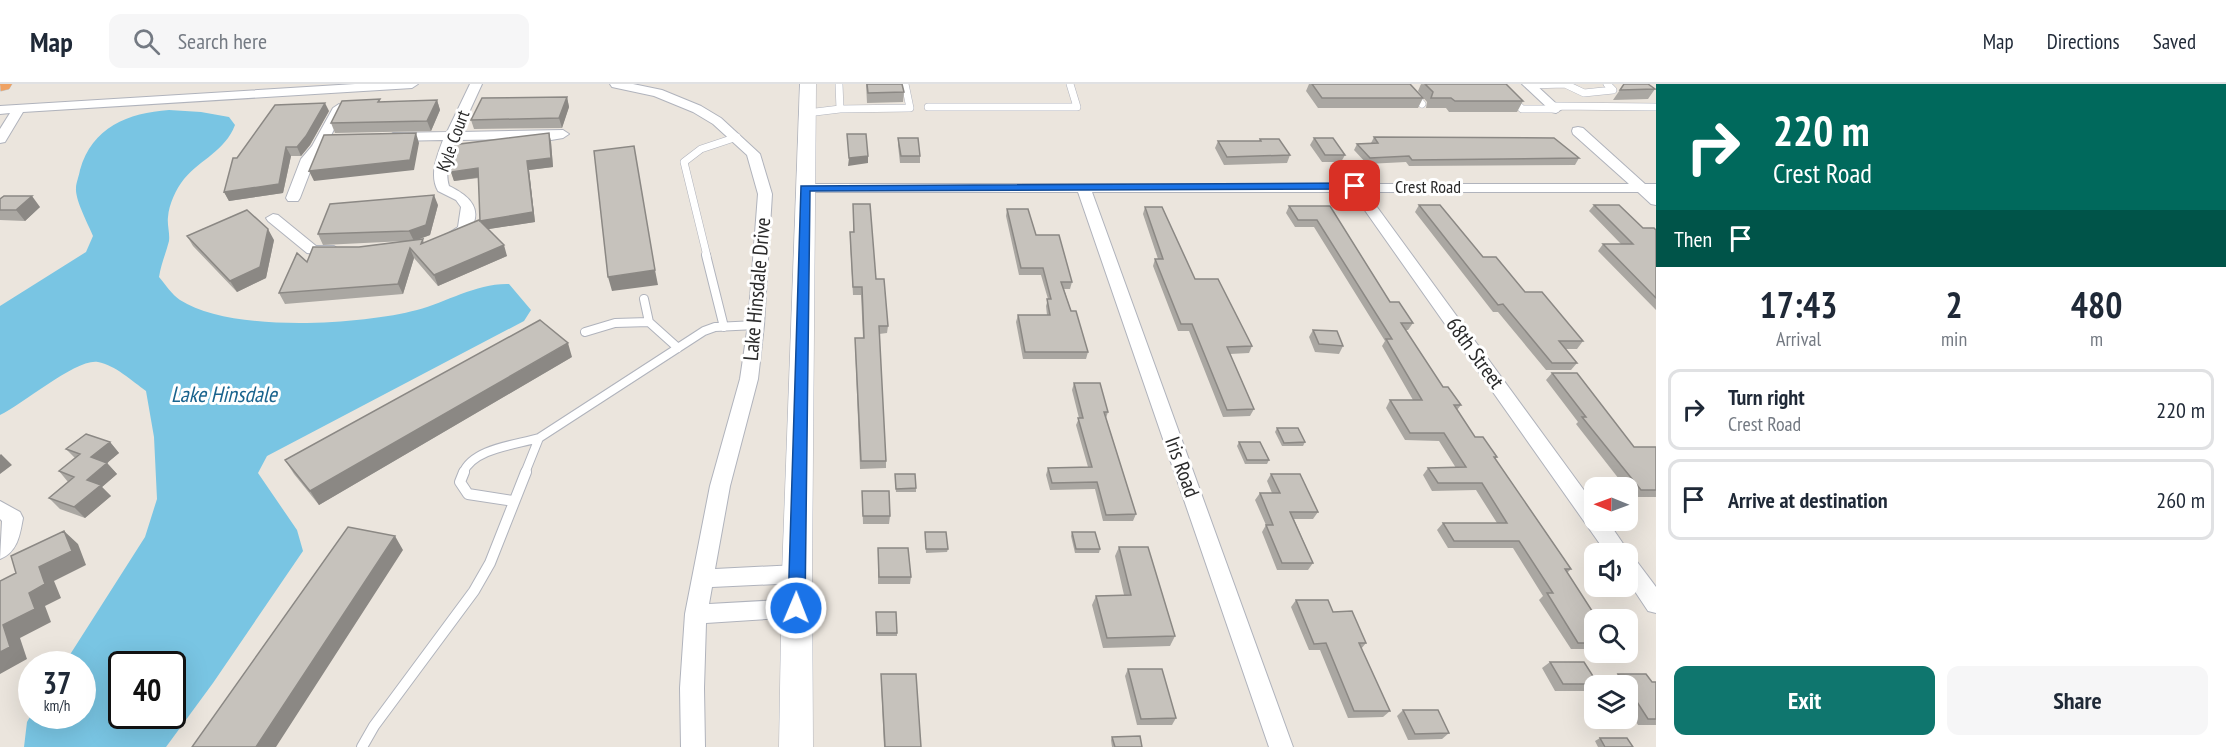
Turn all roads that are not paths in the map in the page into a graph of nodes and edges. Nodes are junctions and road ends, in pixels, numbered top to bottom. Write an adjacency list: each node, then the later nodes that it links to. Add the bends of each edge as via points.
1 (412, 84): 16 (street)
2 (476, 84): 26 (street, Kyle Court)
3 (616, 84): 23 (street, Lake Hinsdale Drive, via 658,93 697,109)
4 (808, 84): 21 (street)
5 (839, 84): 19 (lane)
6 (905, 84): 19 (lane, via 910,108)
7 (1070, 84): 14 (lane, via 1077,107)
8 (1403, 84): 13 (lane)
9 (1528, 84): 10 (lane); 18 (street)
10 (1565, 84): 11 (lane, via 1584,93 1613,90)
11 (1607, 84)
12 (1503, 91): 18 (lane, via 1522,109)
13 (1422, 104)
14 (928, 107)
15 (1656, 107): 18 (lane)
16 (19, 108): 20 (street); 24 (street)
17 (339, 108): 31 (street, via 326,143 308,159)
18 (1554, 108)
19 (840, 109): 21 (lane)
20 (0, 110)
21 (807, 113): 29 (street)
22 (1578, 131): 30 (street)
23 (737, 137): 38 (street, Lake Hinsdale Drive, via 753,154 765,194); 39 (lane, via 688,156 684,162)
24 (0, 139)
25 (383, 139): 26 (street)
26 (450, 142): 26 (street, via 563,134); 34 (street, Kyle Court, via 440,185 461,197 468,207 466,228)
27 (1355, 186): 28 (street, Crest Road); 30 (street, Crest Road); 44 (street, 68th Street)
28 (1083, 187): 29 (street, Crest Road); 56 (street, Iris Road)
29 (805, 188): 47 (street)
30 (1649, 188): 32 (street)
31 (293, 198)
32 (1656, 201)
33 (273, 218): 35 (street, via 312,250)
34 (430, 244)
35 (346, 251)
36 (644, 299): 37 (lane)
37 (649, 322): 40 (lane, via 615,323); 41 (lane)
38 (756, 325): 39 (lane); 48 (street, Lake Hinsdale Drive, via 749,379 720,486)
39 (724, 327): 41 (lane, via 704,331)
40 (585, 332)
41 (678, 348): 42 (lane)
42 (539, 438): 43 (lane); 43 (lane, via 483,454 467,464 460,482 468,494)
43 (513, 501): 53 (lane, via 490,563 474,591)
44 (1584, 505)
45 (0, 509): 46 (street, via 13,518 9,539)
46 (0, 550)
47 (797, 574): 48 (street); 51 (street)
48 (702, 578): 52 (street, Lake Hinsdale Drive)
49 (1638, 579): 50 (street)
50 (1656, 604)
51 (796, 608): 52 (street); 55 (street)
52 (696, 614): 54 (street, Lake Hinsdale Drive)
53 (362, 747)
54 (693, 747)
55 (796, 747)
56 (1281, 747)

